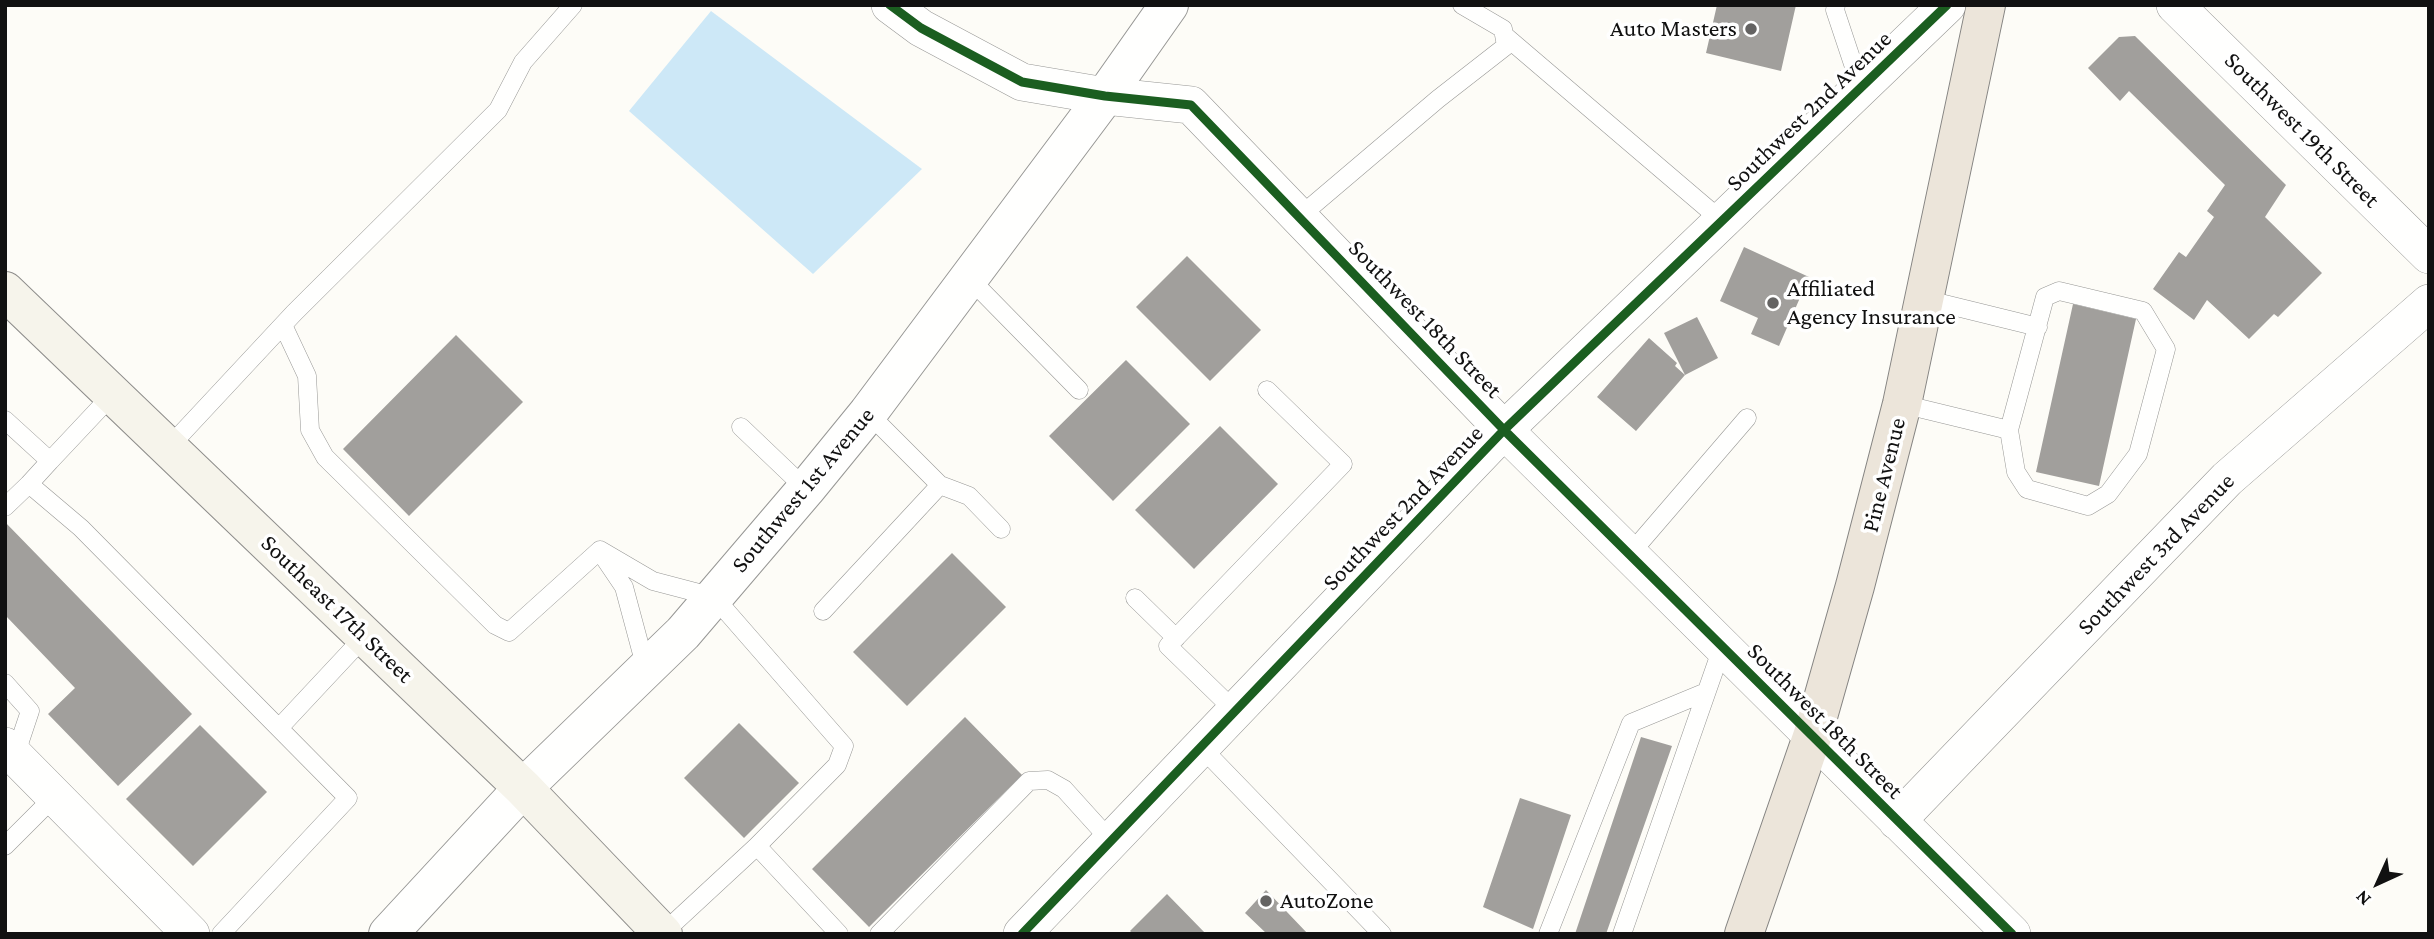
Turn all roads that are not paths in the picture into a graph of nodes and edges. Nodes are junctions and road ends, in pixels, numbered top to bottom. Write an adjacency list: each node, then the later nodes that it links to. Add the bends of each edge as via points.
1 (573, 5): 19 (lane, via 523,62 498,110)
2 (890, 5): 11 (street, Southwest 18th Street, via 920,28 1021,82)
3 (1169, 5): 11 (street, Southwest 1st Avenue)
4 (1462, 5): 9 (lane, via 1503,29)
5 (1836, 5): 10 (lane)
6 (1947, 5): 10 (street, Southwest 2nd Avenue)
7 (1986, 5): 16 (highway, Pine Avenue)
8 (2175, 5): 14 (street, Southwest 19th Street)
9 (1504, 35): 12 (lane, via 1506,46); 13 (lane)
10 (1860, 88): 13 (street, Southwest 2nd Avenue)
11 (1105, 96): 12 (street, Southwest 18th Street, via 1191,105); 15 (street, Southwest 1st Avenue)
12 (1299, 217): 29 (street, Southwest 18th Street)
13 (1722, 221): 29 (street, Southwest 2nd Avenue)
14 (2429, 255)
15 (969, 278): 21 (lane); 25 (street, Southwest 1st Avenue)
16 (1924, 299): 20 (lane); 24 (highway, Pine Avenue)
17 (2429, 303): 56 (street, Southwest 3rd Avenue, via 2227,479)
18 (10, 307): 23 (main road, Southeast 17th Street)
19 (283, 325): 31 (lane); 38 (lane, via 307,376 310,430 326,457 495,625 509,632)
20 (2039, 327): 30 (lane); 30 (lane, via 2045,297 2059,290 2143,311 2166,349 2138,454 2108,494 2088,506 2027,489 2016,472)
21 (1079, 390)
22 (1267, 390): 44 (lane, via 1343,464)
23 (113, 394): 31 (main road, Southeast 17th Street); 32 (lane)
24 (1902, 404): 30 (lane); 51 (highway, Pine Avenue)
25 (868, 414): 34 (lane); 35 (street, Southwest 1st Avenue)
26 (1747, 418): 39 (lane)
27 (5, 420): 32 (lane)
28 (741, 427): 35 (lane)
29 (1504, 430): 39 (street, Southwest 18th Street); 49 (street, Southwest 2nd Avenue)
30 (2009, 430)
31 (169, 447): 43 (main road, Southeast 17th Street)
32 (50, 461): 33 (lane)
33 (29, 484): 36 (lane); 50 (lane, via 81,528)
34 (940, 485): 37 (lane, via 969,496); 42 (lane)
35 (806, 488): 40 (street, Southwest 1st Avenue)
36 (5, 507)
37 (1001, 529)
38 (600, 550): 40 (lane, via 653,581); 46 (lane, via 624,587)
39 (1630, 554): 45 (street, Southwest 18th Street)
40 (714, 597): 46 (street, Southwest 1st Avenue); 59 (lane, via 844,746 837,765)
41 (1135, 598): 44 (lane)
42 (822, 611)
43 (365, 636): 50 (lane); 54 (main road, Southeast 17th Street)
44 (1175, 638): 49 (lane, via 1168,646)
45 (1723, 645): 48 (lane); 51 (street, Southwest 18th Street)
46 (646, 669): 54 (street, Southwest 1st Avenue)
47 (5, 682): 53 (lane, via 30,711)
48 (1706, 692): 68 (lane, via 1631,723); 69 (lane)
49 (1235, 711): 52 (street, Southwest 2nd Avenue)
50 (279, 728): 61 (lane, via 348,798)
51 (1813, 734): 56 (street, Southwest 18th Street); 70 (highway, Pine Avenue)
52 (1201, 747): 57 (street, Southwest 2nd Avenue); 67 (lane)
53 (10, 751): 55 (street)
54 (523, 788): 62 (street, Southwest 1st Avenue); 63 (main road, Southeast 17th Street)
55 (55, 796): 58 (lane); 60 (street)
56 (1897, 821): 71 (street, Southwest 18th Street)
57 (1111, 841): 65 (lane, via 1065,789 1048,780 1029,781); 66 (street, Southwest 2nd Avenue)
58 (5, 846)
59 (757, 846): 63 (lane); 64 (lane)
60 (191, 934)
61 (221, 934)
62 (388, 934)
63 (663, 934)
64 (839, 934)
65 (878, 934)
66 (1022, 934)
67 (1382, 934)
68 (1548, 934)
69 (1622, 934)
70 (1744, 934)
71 (2012, 934)

